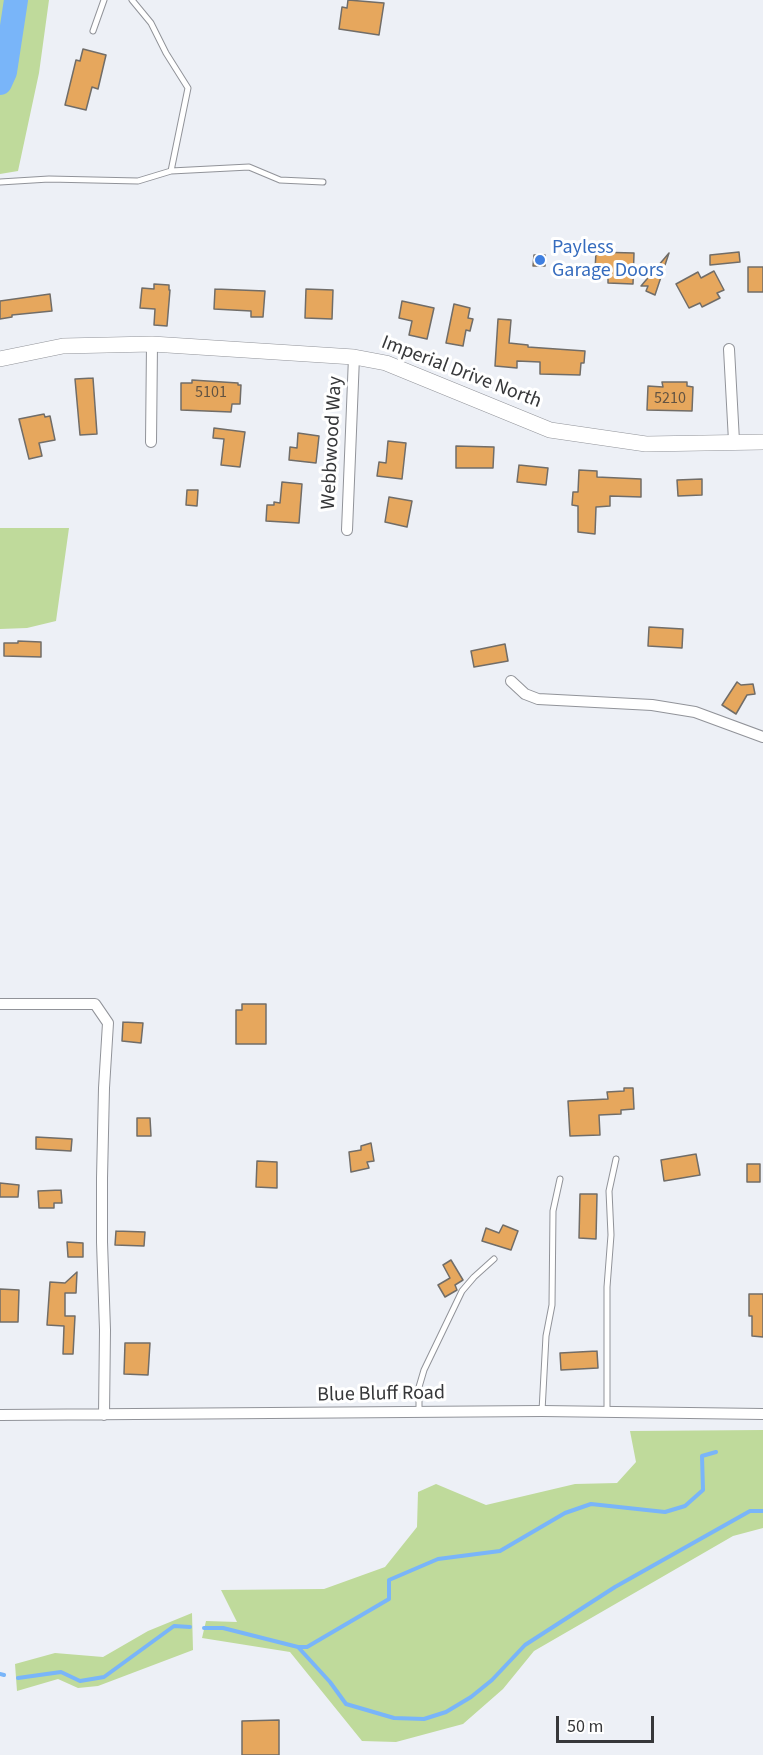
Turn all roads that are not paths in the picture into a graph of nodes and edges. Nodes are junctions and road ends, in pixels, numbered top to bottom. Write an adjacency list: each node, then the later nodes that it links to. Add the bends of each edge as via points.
1 (104, 0): 3 (lane)
2 (132, 0): 4 (lane, via 151,23 188,88)
3 (93, 31)
4 (171, 171): 5 (lane, via 138,181); 6 (lane, via 249,167 280,180)
5 (0, 182)
6 (323, 182)
7 (152, 344): 9 (street, Imperial Drive North); 10 (street, Imperial Drive North, via 63,346); 12 (street)
8 (729, 349): 11 (street)
9 (354, 357): 11 (street, Imperial Drive North, via 386,363 550,430 646,444); 14 (street, Webbwood Way)
10 (0, 359)
11 (734, 441): 13 (street, Imperial Drive North)
12 (151, 442)
13 (763, 442)
14 (346, 530)
15 (511, 681): 16 (street, via 525,694 538,699 652,705 695,712)
16 (763, 738)
17 (0, 1004): 26 (street, via 95,1004 108,1023 102,1189)
18 (616, 1159): 23 (lane, via 609,1191)
19 (560, 1179): 21 (lane, via 553,1211 552,1305 546,1336)
20 (494, 1259): 22 (lane, via 462,1292 424,1370)
21 (542, 1411): 22 (street, Blue Bluff Road); 23 (street, Blue Bluff Road)
22 (419, 1412): 26 (street, Blue Bluff Road)
23 (606, 1412): 24 (street, Blue Bluff Road)
24 (763, 1414)
25 (0, 1415): 26 (street, Blue Bluff Road)
26 (104, 1415)

